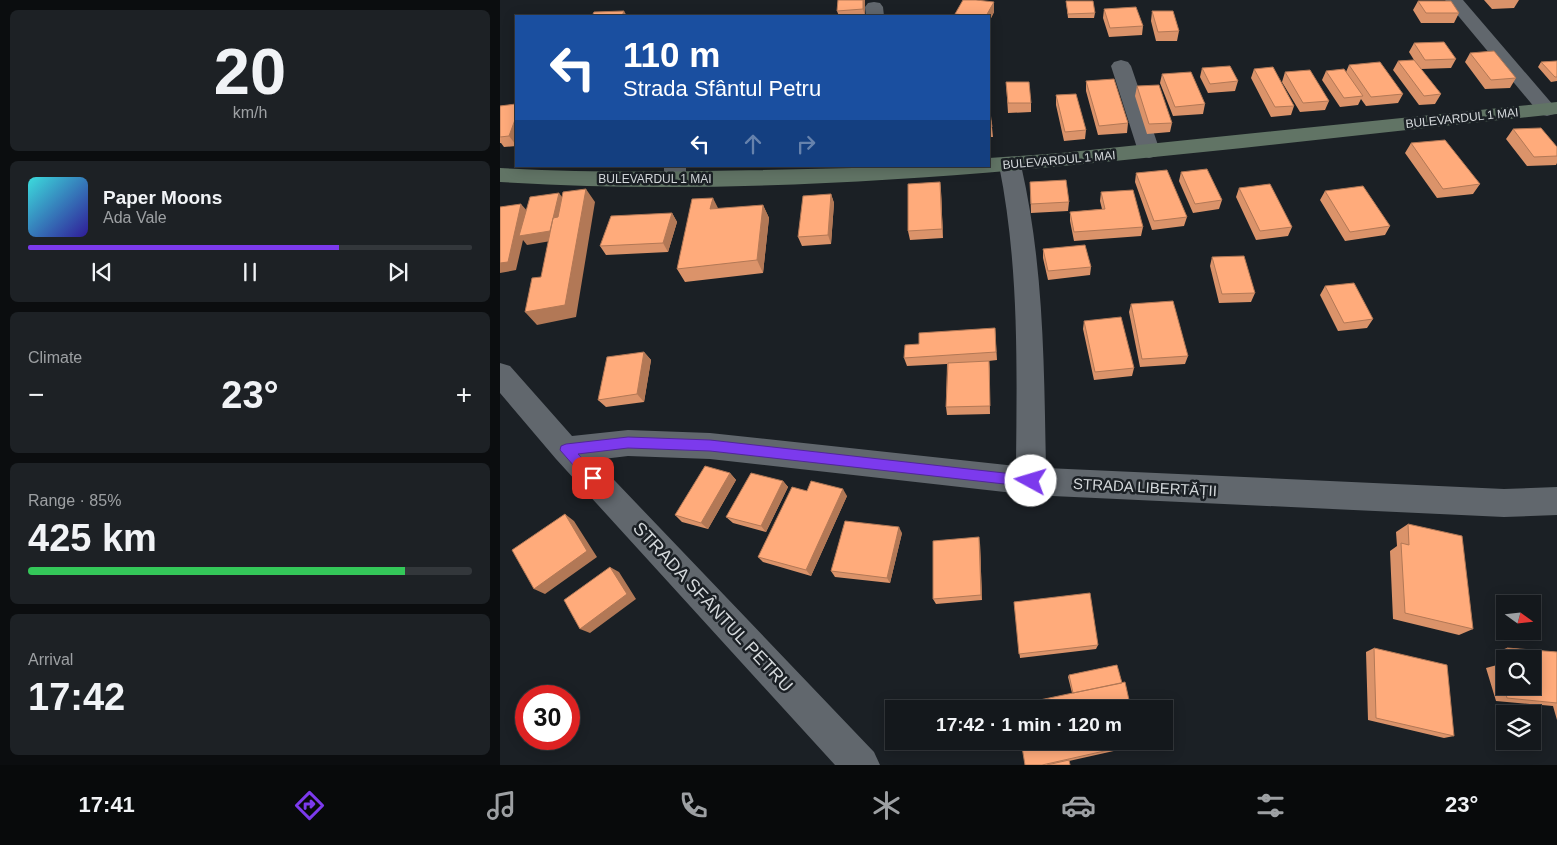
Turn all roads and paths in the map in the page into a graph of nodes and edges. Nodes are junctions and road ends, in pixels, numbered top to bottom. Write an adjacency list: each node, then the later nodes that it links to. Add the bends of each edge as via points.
1 (1454, 0): 3 (street)
2 (1121, 66): 4 (street)
3 (1552, 109): 4 (main road, BULEVARDUL 1 MAI)
4 (1149, 151): 5 (main road, BULEVARDUL 1 MAI)
5 (1010, 165): 6 (main road, BULEVARDUL 1 MAI); 13 (street, via 1018,196 1027,270)
6 (990, 166)
7 (958, 167): 8 (main road, BULEVARDUL 1 MAI)
8 (881, 170): 9 (main road, BULEVARDUL 1 MAI)
9 (675, 173): 10 (main road, BULEVARDUL 1 MAI, via 566,179)
10 (500, 176)
11 (500, 374): 12 (street)
12 (566, 450): 13 (street, STRADA LIBERTĂȚII, via 628,443 710,446); 15 (street, STRADA SFÂNTUL PETRU)
13 (1031, 481): 14 (street, STRADA LIBERTĂȚII, via 1504,502)
14 (1557, 501)
15 (861, 765)

